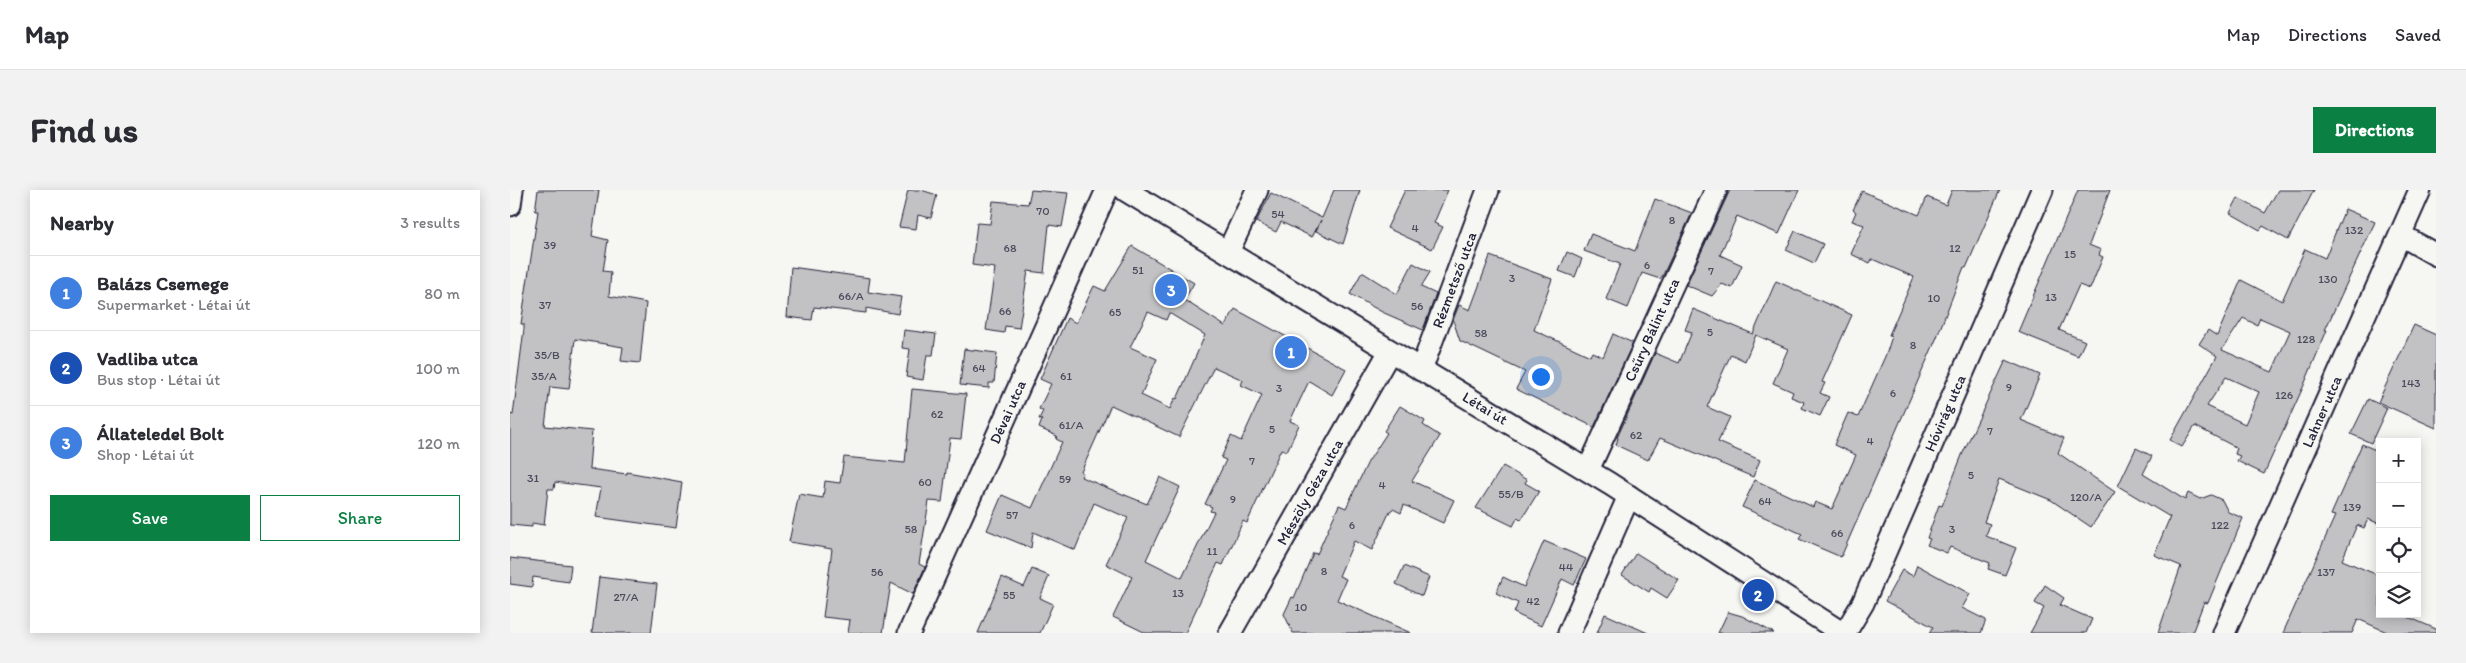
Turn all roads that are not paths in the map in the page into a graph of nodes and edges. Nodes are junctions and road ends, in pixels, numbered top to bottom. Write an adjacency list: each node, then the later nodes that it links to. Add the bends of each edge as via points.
1 (512, 190): 9 (street)
2 (1107, 190): 17 (street, Dévai utca)
3 (1124, 190): 11 (street, Létai út)
4 (1257, 190): 11 (street)
5 (1488, 190): 14 (street, Rézmetsző utca)
6 (1716, 190): 15 (street, Csűry Bálint utca)
7 (2042, 190): 20 (street, Hóvirág utca, via 1863,603)
8 (2420, 190): 10 (street, Lahner utca)
9 (510, 205)
10 (2401, 235): 12 (street); 21 (street, Lahner utca)
11 (1228, 252): 13 (street, Létai út)
12 (2436, 255)
13 (1390, 351): 14 (street, Létai út); 18 (street, Mészöly Géza utca)
14 (1421, 370): 15 (street, Létai út)
15 (1588, 470): 16 (street, Létai út)
16 (1629, 496): 19 (street); 20 (street, Létai út)
17 (909, 633)
18 (1230, 633)
19 (1569, 633)
20 (1844, 633)
21 (2224, 633)

